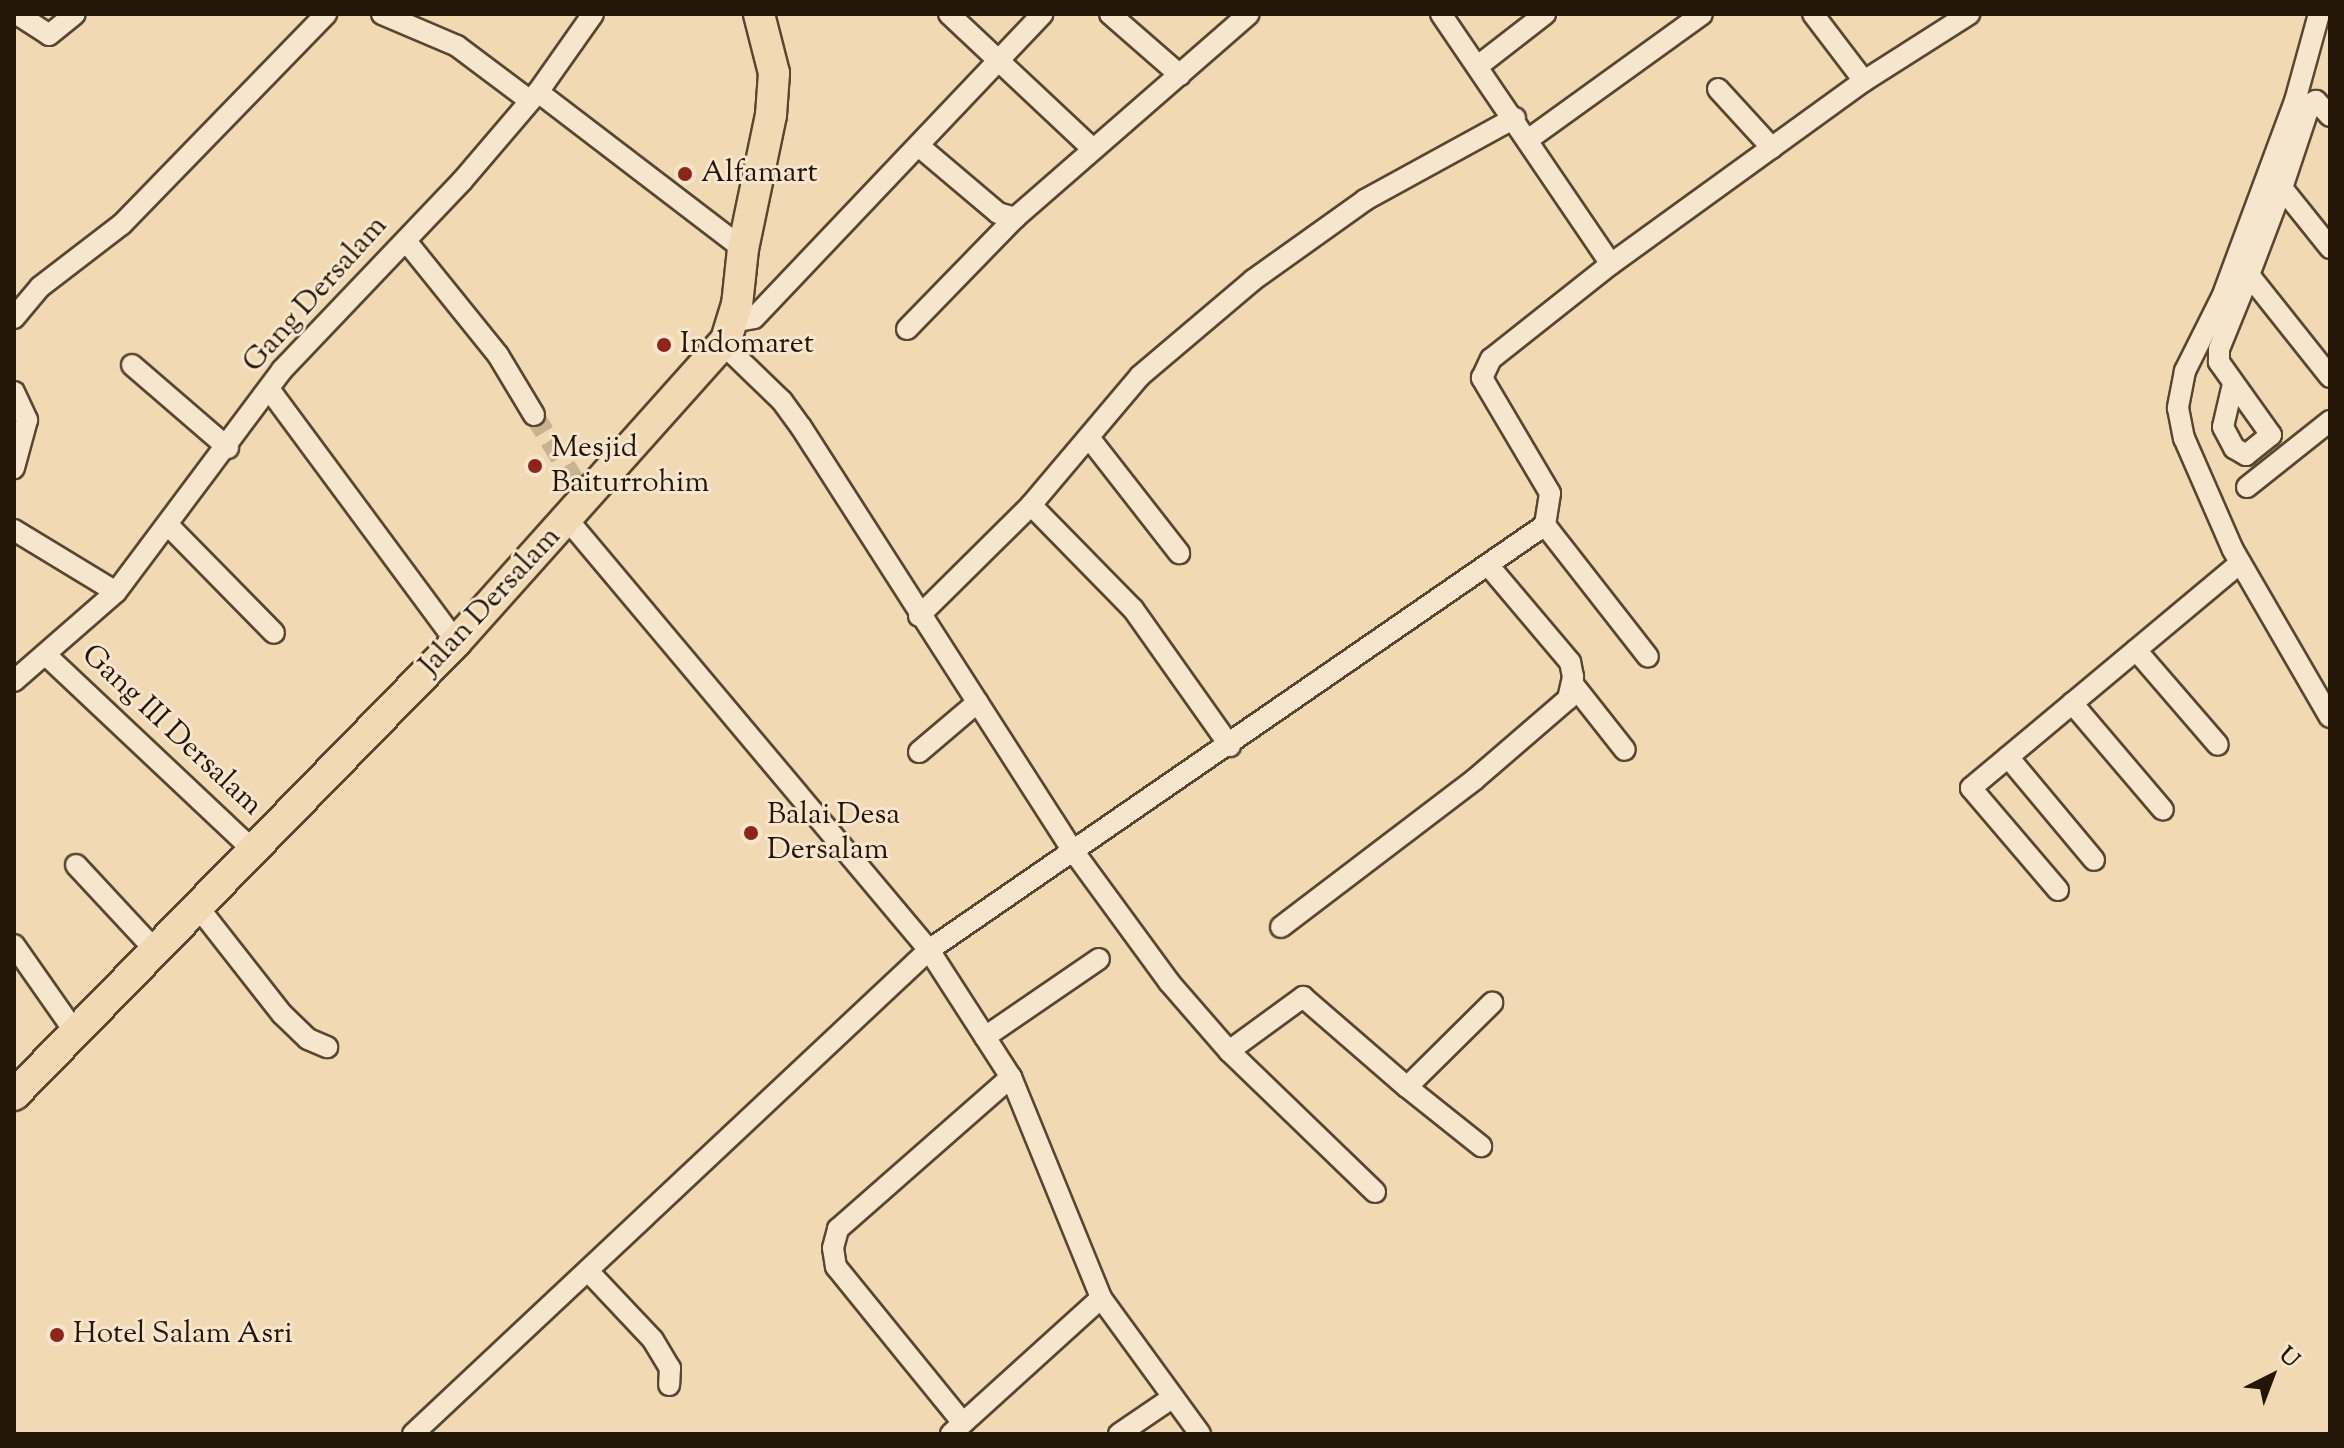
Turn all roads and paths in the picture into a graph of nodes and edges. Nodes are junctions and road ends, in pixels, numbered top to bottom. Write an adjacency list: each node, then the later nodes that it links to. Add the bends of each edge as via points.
1 (17, 14): 2 (street, via 49,35)
2 (75, 14)
3 (326, 14): 36 (street, via 122,224 40,287)
4 (382, 14): 22 (street, via 457,46)
5 (593, 14): 22 (street, Gang Dersalam)
6 (759, 14): 33 (main road, via 774,73 771,115)
7 (949, 14): 17 (street)
8 (1042, 14): 17 (street)
9 (1110, 14): 19 (street)
10 (1249, 14): 19 (street)
11 (1441, 14): 18 (street)
12 (1545, 14): 18 (street)
13 (1702, 14): 25 (street)
14 (1813, 14): 20 (street)
15 (1969, 14): 20 (street)
16 (2319, 14): 56 (street, via 2295,101 2222,297 2185,371 2178,408 2184,438)
17 (1001, 61): 26 (street); 28 (street)
18 (1478, 66): 24 (street)
19 (1180, 75): 28 (street)
20 (1864, 81): 27 (street)
21 (1718, 89): 27 (street)
22 (534, 96): 31 (street, Gang Dersalam); 33 (street)
23 (2330, 116): 29 (street, via 2316,101 2310,104)
24 (1515, 118): 25 (street); 46 (street, via 1365,200 1253,280 1140,376)
25 (1529, 139): 34 (street)
26 (920, 147): 30 (street, via 998,213); 38 (street, via 754,318)
27 (1772, 148): 34 (street)
28 (1093, 149): 30 (street)
29 (2282, 188): 32 (street); 35 (street)
30 (1015, 218): 37 (street)
31 (406, 241): 42 (street, Gang Dersalam); 44 (street, via 483,334)
32 (2330, 248)
33 (743, 249): 38 (main road)
34 (1611, 264): 53 (street, via 1491,359 1482,378 1550,493)
35 (2249, 275): 40 (street); 41 (street, via 2219,349 2219,362)
36 (14, 318)
37 (907, 329)
38 (728, 333): 50 (main road, Jalan Dersalam); 59 (street, via 795,418)
39 (132, 365): 47 (street)
40 (2330, 377)
41 (2233, 384)
42 (269, 389): 47 (street, Gang Dersalam); 61 (street)
43 (14, 392): 48 (street, via 27,420)
44 (534, 415)
45 (2330, 421): 49 (street)
46 (1090, 439): 51 (street); 55 (street)
47 (228, 448): 52 (street, Gang Dersalam)
48 (14, 468)
49 (2247, 487)
50 (578, 503): 61 (main road, Jalan Dersalam); 85 (street)
51 (1031, 505): 59 (street); 71 (street, via 1133,609)
52 (168, 525): 58 (street, Gang Dersalam); 60 (street)
53 (1545, 525): 57 (street); 64 (street)
54 (14, 530): 58 (street)
55 (1179, 553)
56 (2240, 563): 62 (street); 69 (street)
57 (1488, 565): 66 (street, via 1566,657 1573,668); 71 (street)
58 (116, 592): 63 (street, Gang Dersalam)
59 (919, 616): 67 (street)
60 (274, 633)
61 (456, 642): 77 (main road, Jalan Dersalam)
62 (2136, 650): 68 (street); 70 (street)
63 (47, 656): 65 (street, Gang Dersalam); 77 (street, Gang III Dersalam)
64 (1648, 657)
65 (14, 681)
66 (1572, 683): 72 (street); 82 (street, via 1568,699 1552,715)
67 (978, 702): 73 (street); 76 (street)
68 (2072, 703): 74 (street); 75 (street)
69 (2330, 717)
70 (2218, 745)
71 (1230, 746): 76 (street)
72 (1625, 750)
73 (919, 752)
74 (2008, 757): 78 (street); 80 (street, via 1971,788)
75 (2163, 810)
76 (1071, 848): 85 (street); 91 (street, via 1169,982)
77 (253, 850): 81 (main road, Jalan Dersalam)
78 (2094, 860)
79 (76, 865): 84 (street)
80 (2058, 890)
81 (198, 907): 84 (main road, Jalan Dersalam); 90 (street, via 282,1014 308,1039)
82 (1281, 927)
83 (14, 945): 88 (street)
84 (155, 950): 88 (main road, Jalan Dersalam)
85 (929, 950): 89 (street); 97 (street)
86 (1099, 959): 89 (street)
87 (1492, 1003): 93 (street)
88 (75, 1032): 94 (main road, Jalan Dersalam)
89 (985, 1037): 92 (street)
90 (327, 1047)
91 (1229, 1051): 93 (street, via 1303,997); 96 (street)
92 (1011, 1077): 98 (street); 101 (street, via 838,1229 833,1248 836,1267)
93 (1407, 1087): 95 (street)
94 (14, 1095)
95 (1481, 1146)
96 (1375, 1192)
97 (589, 1272): 99 (street, via 653,1340 670,1368); 102 (street)
98 (1101, 1298): 100 (street); 101 (street)
99 (669, 1385)
100 (1172, 1398): 103 (street); 104 (street)
101 (957, 1428)
102 (413, 1434)
103 (1119, 1434)
104 (1200, 1434)

